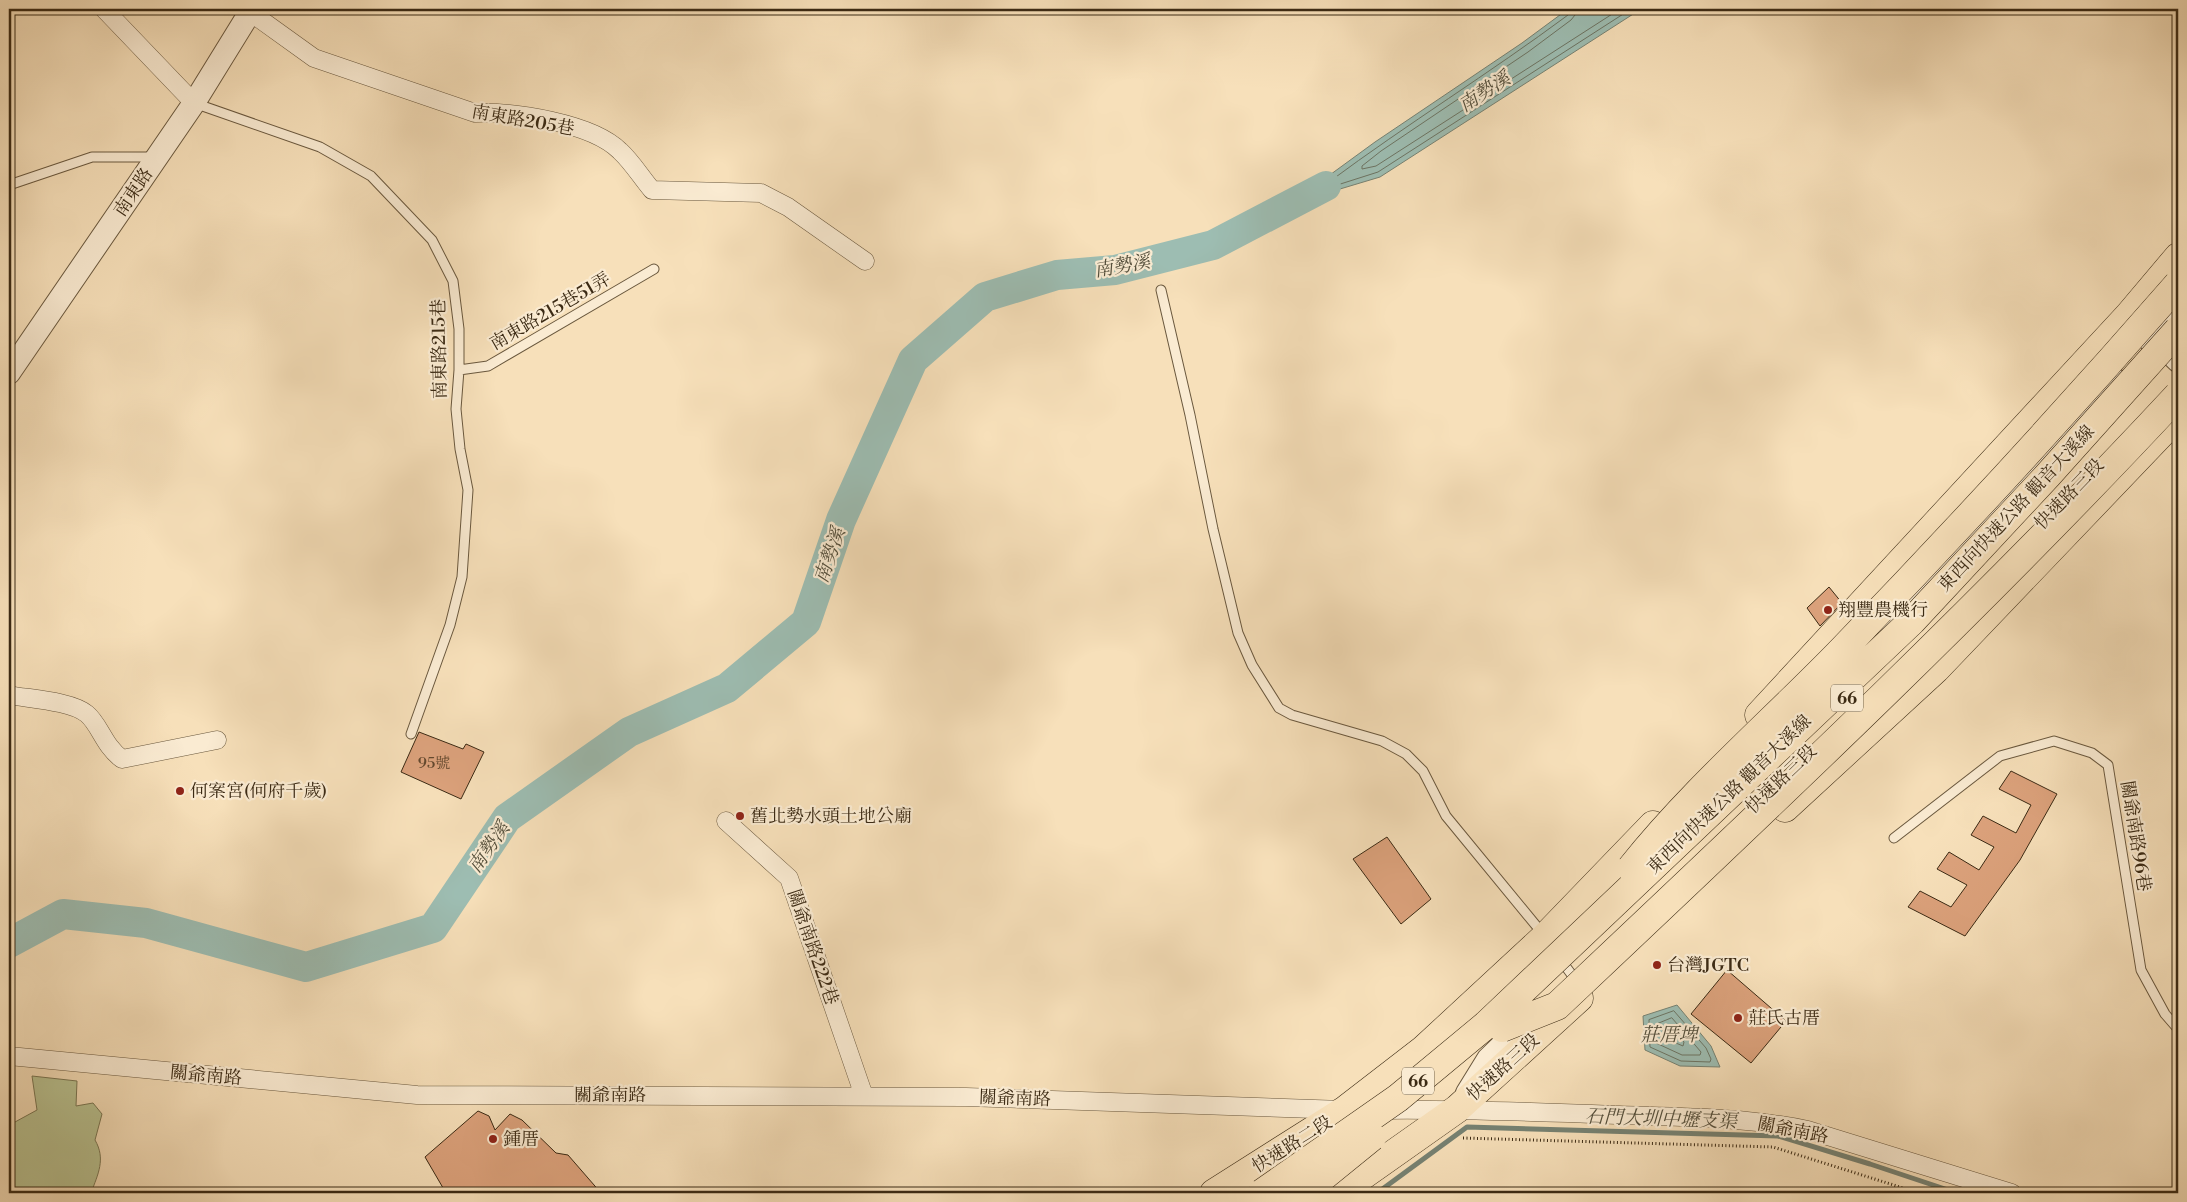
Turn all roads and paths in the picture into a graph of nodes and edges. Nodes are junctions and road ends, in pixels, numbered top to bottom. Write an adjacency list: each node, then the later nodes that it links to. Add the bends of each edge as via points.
1 (104, 9): 3 (street)
2 (251, 10): 3 (street, 南東路); 7 (street, 南東路205巷, via 314,58 475,113 491,112 553,121 598,134 620,151 652,190 761,192)
3 (194, 103): 4 (street, 南東路); 16 (lane, 南東路215巷, via 320,147 371,176 432,240 453,281)
4 (156, 157): 5 (lane, via 92,157); 17 (street, 南東路)
5 (9, 186)
6 (2178, 257): 12 (main road, 快速路三段 / 66)
7 (865, 261)
8 (654, 269): 16 (lane, 南東路215巷51弄, via 488,366)
9 (2178, 284): 30 (main road, bridge, via 2082,394 1848,644 1658,834)
10 (1161, 290): 30 (lane, via 1238,633 1252,665 1279,708 1292,715 1382,741 1406,754 1423,772 1446,816)
11 (2178, 310): 13 (street, 快速路三段)
12 (2129, 315): 13 (street); 21 (main road, 快速路三段 / 66)
13 (2166, 334): 15 (street); 22 (street, 快速路三段); 30 (main road, 東西向快速公路 觀音大溪線 / 66, bridge, via 2017,509 1912,621)
14 (2178, 357): 31 (main road, 東西向快速公路 觀音大溪線 / 66, via 2001,548 1915,635)
15 (2178, 361)
16 (459, 370): 26 (lane, 南東路215巷, via 456,409 468,490 462,577 450,625)
17 (9, 374)
18 (2178, 380): 23 (street, 快速路三段)
19 (2178, 395): 31 (main road, bridge, via 1965,617 1557,1006)
20 (2178, 416): 24 (main road, 快速路三段 / 66)
21 (1864, 599): 22 (street); 30 (main road, 快速路三段 / 66, via 1780,693)
22 (1890, 624): 23 (street); 30 (street, 快速路三段, via 1790,717)
23 (1917, 649): 24 (street); 30 (street, 快速路三段)
24 (1936, 669): 30 (main road, 快速路三段 / 66)
25 (9, 695): 27 (street, via 74,707 88,714 112,752 122,759)
26 (411, 734)
27 (217, 740)
28 (726, 821): 34 (street, 關爺南路222巷, via 788,878)
29 (1894, 838): 32 (lane, 關爺南路96巷, via 2000,756 2054,741 2092,753 2108,765 2141,970 2165,1014)
30 (1563, 961): 35 (main road, 快速路三段 / 66); 36 (main road, 快速路三段 / 66, via 1501,978 1424,1049); 39 (main road, 東西向快速公路 觀音大溪線 / 66, bridge, via 1398,1098)
31 (1502, 1028): 40 (main road, 東西向快速公路 觀音大溪線 / 66, bridge)
32 (2178, 1029)
33 (9, 1056): 34 (street, 關爺南路, via 417,1095)
34 (864, 1096): 36 (street, 關爺南路)
35 (1458, 1109): 36 (street, 關爺南路); 41 (main road, 66); 43 (street, 關爺南路, via 1774,1123 1808,1130)
36 (1345, 1110): 38 (main road, 快速路二段 / 66)
37 (1463, 1138): 42 (path, via 1773,1147)
38 (1214, 1193)
39 (1262, 1193)
40 (1304, 1193)
41 (1338, 1193)
42 (1919, 1193)
43 (2012, 1193)

